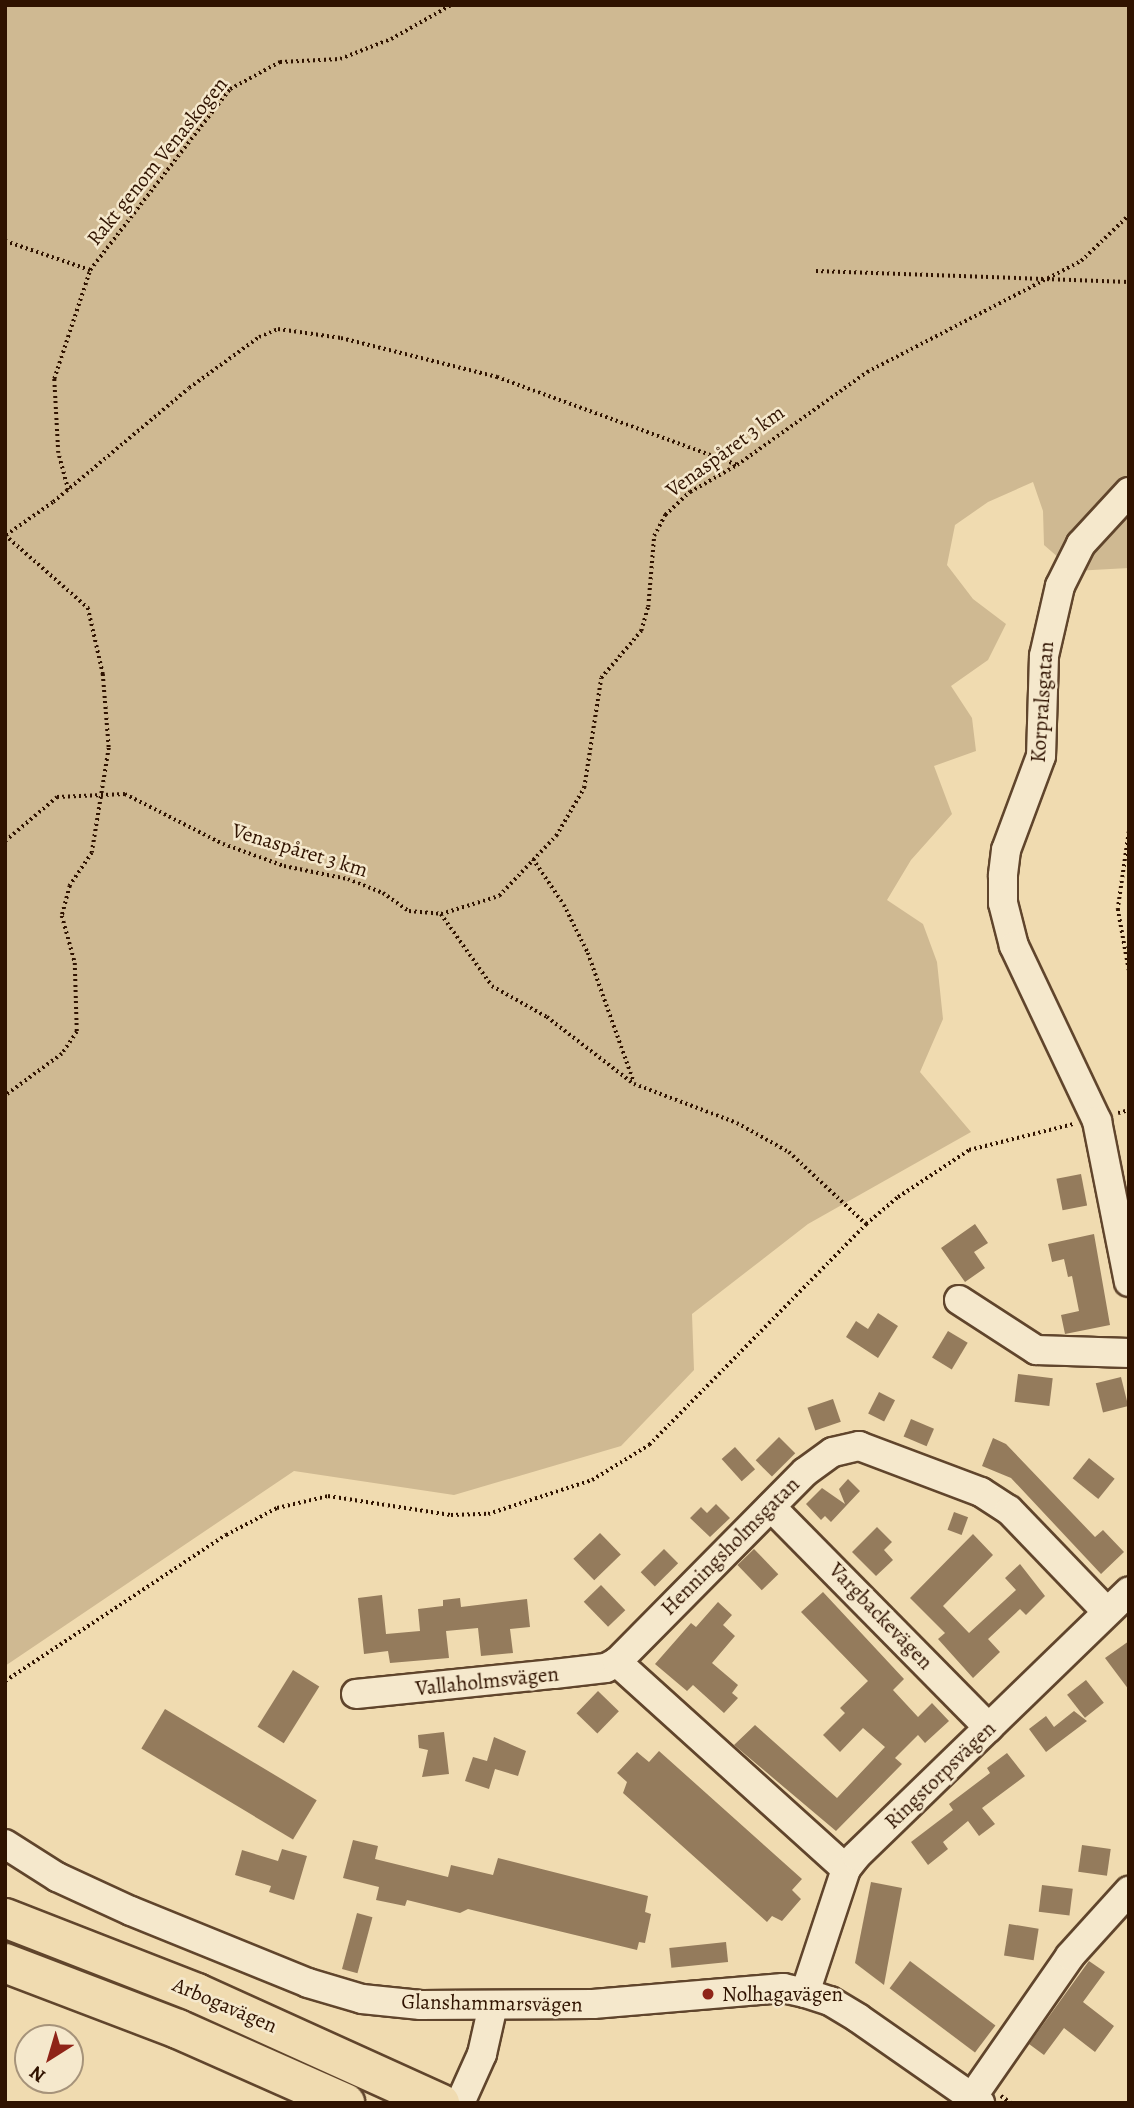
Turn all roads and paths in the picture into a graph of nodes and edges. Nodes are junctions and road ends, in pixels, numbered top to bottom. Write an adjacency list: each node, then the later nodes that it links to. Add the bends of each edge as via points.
1 (451, 5): 4 (path, Rakt genom Venaskogen, via 340,60 279,62 230,89)
2 (1129, 215): 6 (path, Venaspåret 3 km, via 1081,261)
3 (5, 241): 4 (path, Rakt genom Venaskogen)
4 (90, 270): 9 (path, via 54,379 58,453)
5 (816, 271): 6 (path)
6 (1045, 281): 7 (path); 8 (path, Venaspåret 3 km, via 867,372)
7 (1129, 282)
8 (737, 465): 9 (path, via 498,377 341,338 278,329 259,337 189,388); 15 (path, Venaspåret 3 km, via 690,492 665,515 654,536 648,607 641,631 601,678 584,789 572,815)
9 (68, 490): 11 (path)
10 (1129, 492): 20 (street, Korpralsgatan, via 1081,544 1060,586 1044,656 1041,757 1006,850 1003,876 1003,903 1014,946)
11 (5, 535): 12 (path, via 88,608 103,674 109,748)
12 (103, 793): 14 (path, Venaspåret 3 km, via 57,797); 16 (path, Venaspåret 3 km, via 125,794 223,844 284,866 348,879 383,893 409,911); 19 (path, via 92,853 70,886 62,916 75,963 77,1031 62,1054)
13 (1129, 832): 17 (path, via 1118,909)
14 (5, 841)
15 (533, 859): 16 (path, Venaspåret 3 km, via 499,897); 18 (path, via 564,905 587,953)
16 (441, 914): 18 (path, via 492,986 547,1017)
17 (1129, 970)
18 (634, 1084): 22 (path, via 737,1123 789,1152)
19 (5, 1096)
20 (1090, 1122): 21 (street, Korpralsgatan); 22 (path, via 976,1148)
21 (1122, 1217): 23 (street, Korpralsgatan)
22 (866, 1224): 30 (path, via 675,1421 649,1445 592,1480 488,1514 451,1515 328,1496 277,1508 226,1535)
23 (1129, 1282)
24 (959, 1300): 25 (street, via 1036,1350)
25 (1129, 1353)
26 (771, 1507): 28 (street, Henningsholmsgatan, via 805,1472 834,1452 848,1446 874,1451 965,1485 1009,1510); 29 (street, Henningsholmsgatan); 32 (street, Vargbackevägen)
27 (1129, 1591): 28 (street, Ringstorpsvägen)
28 (1107, 1612): 32 (street, Ringstorpsvägen)
29 (617, 1662): 31 (street, Vallaholmsvägen, via 567,1673); 34 (street)
30 (5, 1681)
31 (356, 1694)
32 (989, 1727): 34 (street, Ringstorpsvägen)
33 (5, 1844): 39 (street, Glanshammarsvägen, via 91,1894 308,1983 390,2002)
34 (846, 1869): 38 (street, Ringstorpsvägen)
35 (1129, 1891): 40 (street, via 1070,1956)
36 (5, 1918): 41 (highway, Arbogavägen, via 197,1993)
37 (5, 1963): 42 (highway, Arbogavägen, via 178,2029)
38 (805, 1993): 39 (street, Glanshammarsvägen, via 783,1988 593,2004); 40 (street, Glanshammarsvägen, via 858,2018)
39 (493, 2005): 41 (street, via 482,2054)
40 (973, 2101)
41 (446, 2102)
42 (345, 2103)

